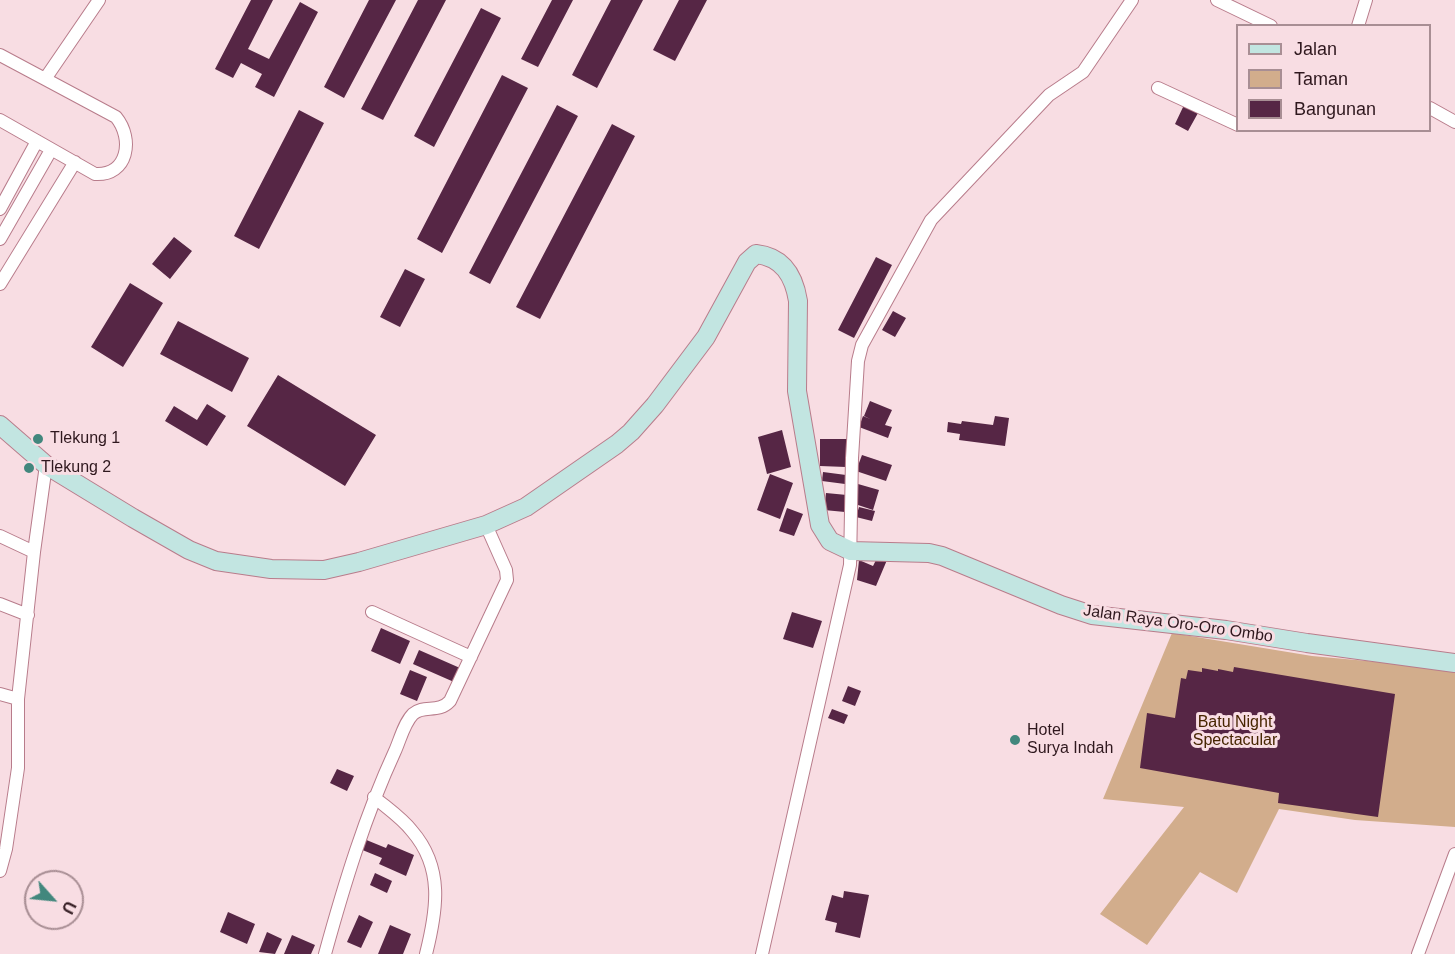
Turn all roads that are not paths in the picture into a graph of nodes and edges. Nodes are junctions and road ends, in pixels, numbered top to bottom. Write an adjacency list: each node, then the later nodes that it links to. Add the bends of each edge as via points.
1 (99, 0): 8 (street)
2 (1132, 0): 24 (street, via 1083,72 1049,95 940,209 923,232 862,345 852,458)
3 (1216, 0): 5 (street)
4 (1366, 0): 6 (street)
5 (1267, 24)
6 (1359, 24)
7 (0, 55): 8 (street)
8 (45, 79): 16 (street, via 116,117 126,133 127,151 115,168 95,174)
9 (1158, 88): 13 (street)
10 (1431, 109): 12 (street)
11 (0, 120): 14 (street)
12 (1455, 122)
13 (1236, 124)
14 (37, 141): 15 (street); 17 (street)
15 (51, 150): 16 (street); 18 (street)
16 (75, 162): 19 (street)
17 (0, 209)
18 (0, 239)
19 (0, 284)
20 (0, 425): 21 (main road)
21 (46, 465): 22 (main road, via 189,550 216,561 271,569 324,570); 25 (street)
22 (486, 525): 24 (main road, via 526,507 631,432 706,337 747,262 756,254 779,262 796,286 797,391 820,525 830,541); 29 (street, via 507,580)
23 (0, 536): 25 (street)
24 (851, 551): 30 (main road, Jalan Raya Oro-Oro Ombo, via 942,556 1092,615); 39 (street)
25 (34, 552): 28 (street)
26 (0, 604): 28 (street)
27 (372, 612): 29 (street)
28 (28, 615): 32 (street)
29 (471, 657): 33 (street, via 450,701 445,706 420,710 409,720)
30 (1455, 663)
31 (0, 694): 32 (street)
32 (18, 699): 34 (street, via 18,768)
33 (374, 797): 37 (street); 38 (street, via 411,829 431,861 435,894)
34 (3, 848): 36 (street)
35 (1455, 854): 40 (street)
36 (0, 871)
37 (325, 954)
38 (426, 954)
39 (762, 954)
40 (1418, 954)

